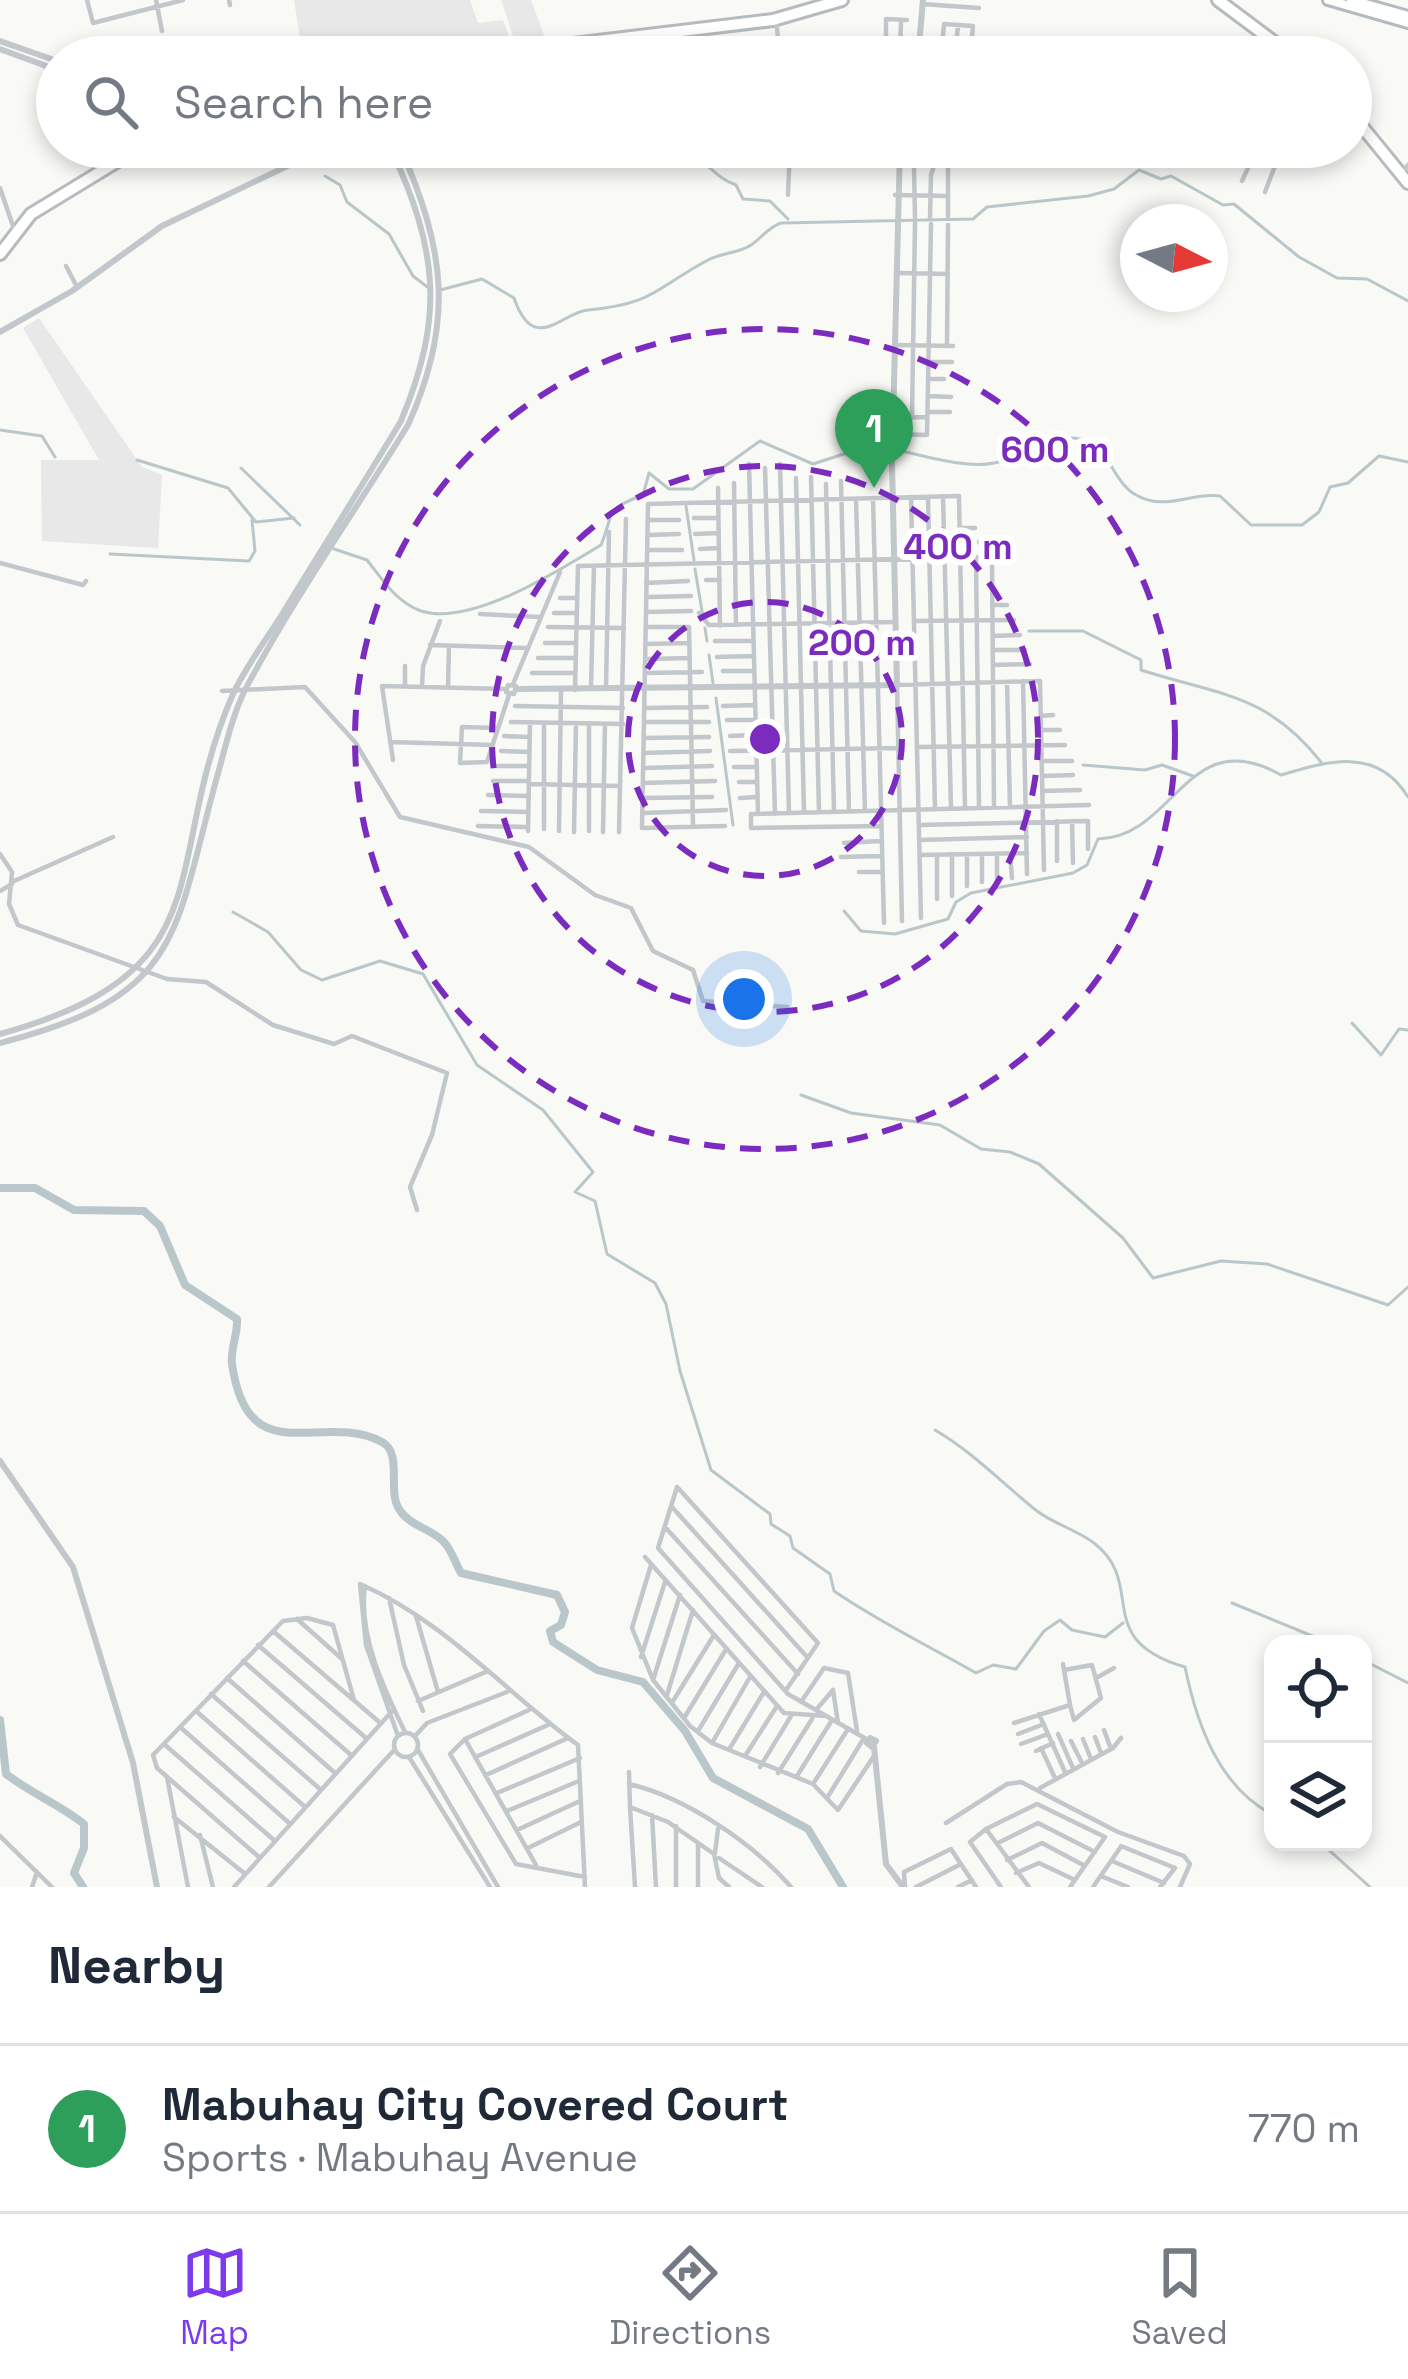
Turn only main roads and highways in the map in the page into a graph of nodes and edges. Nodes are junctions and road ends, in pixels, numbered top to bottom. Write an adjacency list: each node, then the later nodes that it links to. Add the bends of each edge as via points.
1 (842, 0): 7 (main road, via 776,19)
2 (1218, 0): 8 (main road)
3 (1228, 0): 9 (main road)
4 (1328, 0): 6 (main road)
5 (1351, 0): 6 (main road)
6 (1408, 20)
7 (638, 36)
8 (1270, 36)
9 (1273, 36)
10 (1372, 132): 12 (main road)
11 (106, 168): 13 (main road, via 35,210)
12 (1407, 172)
13 (0, 254)

